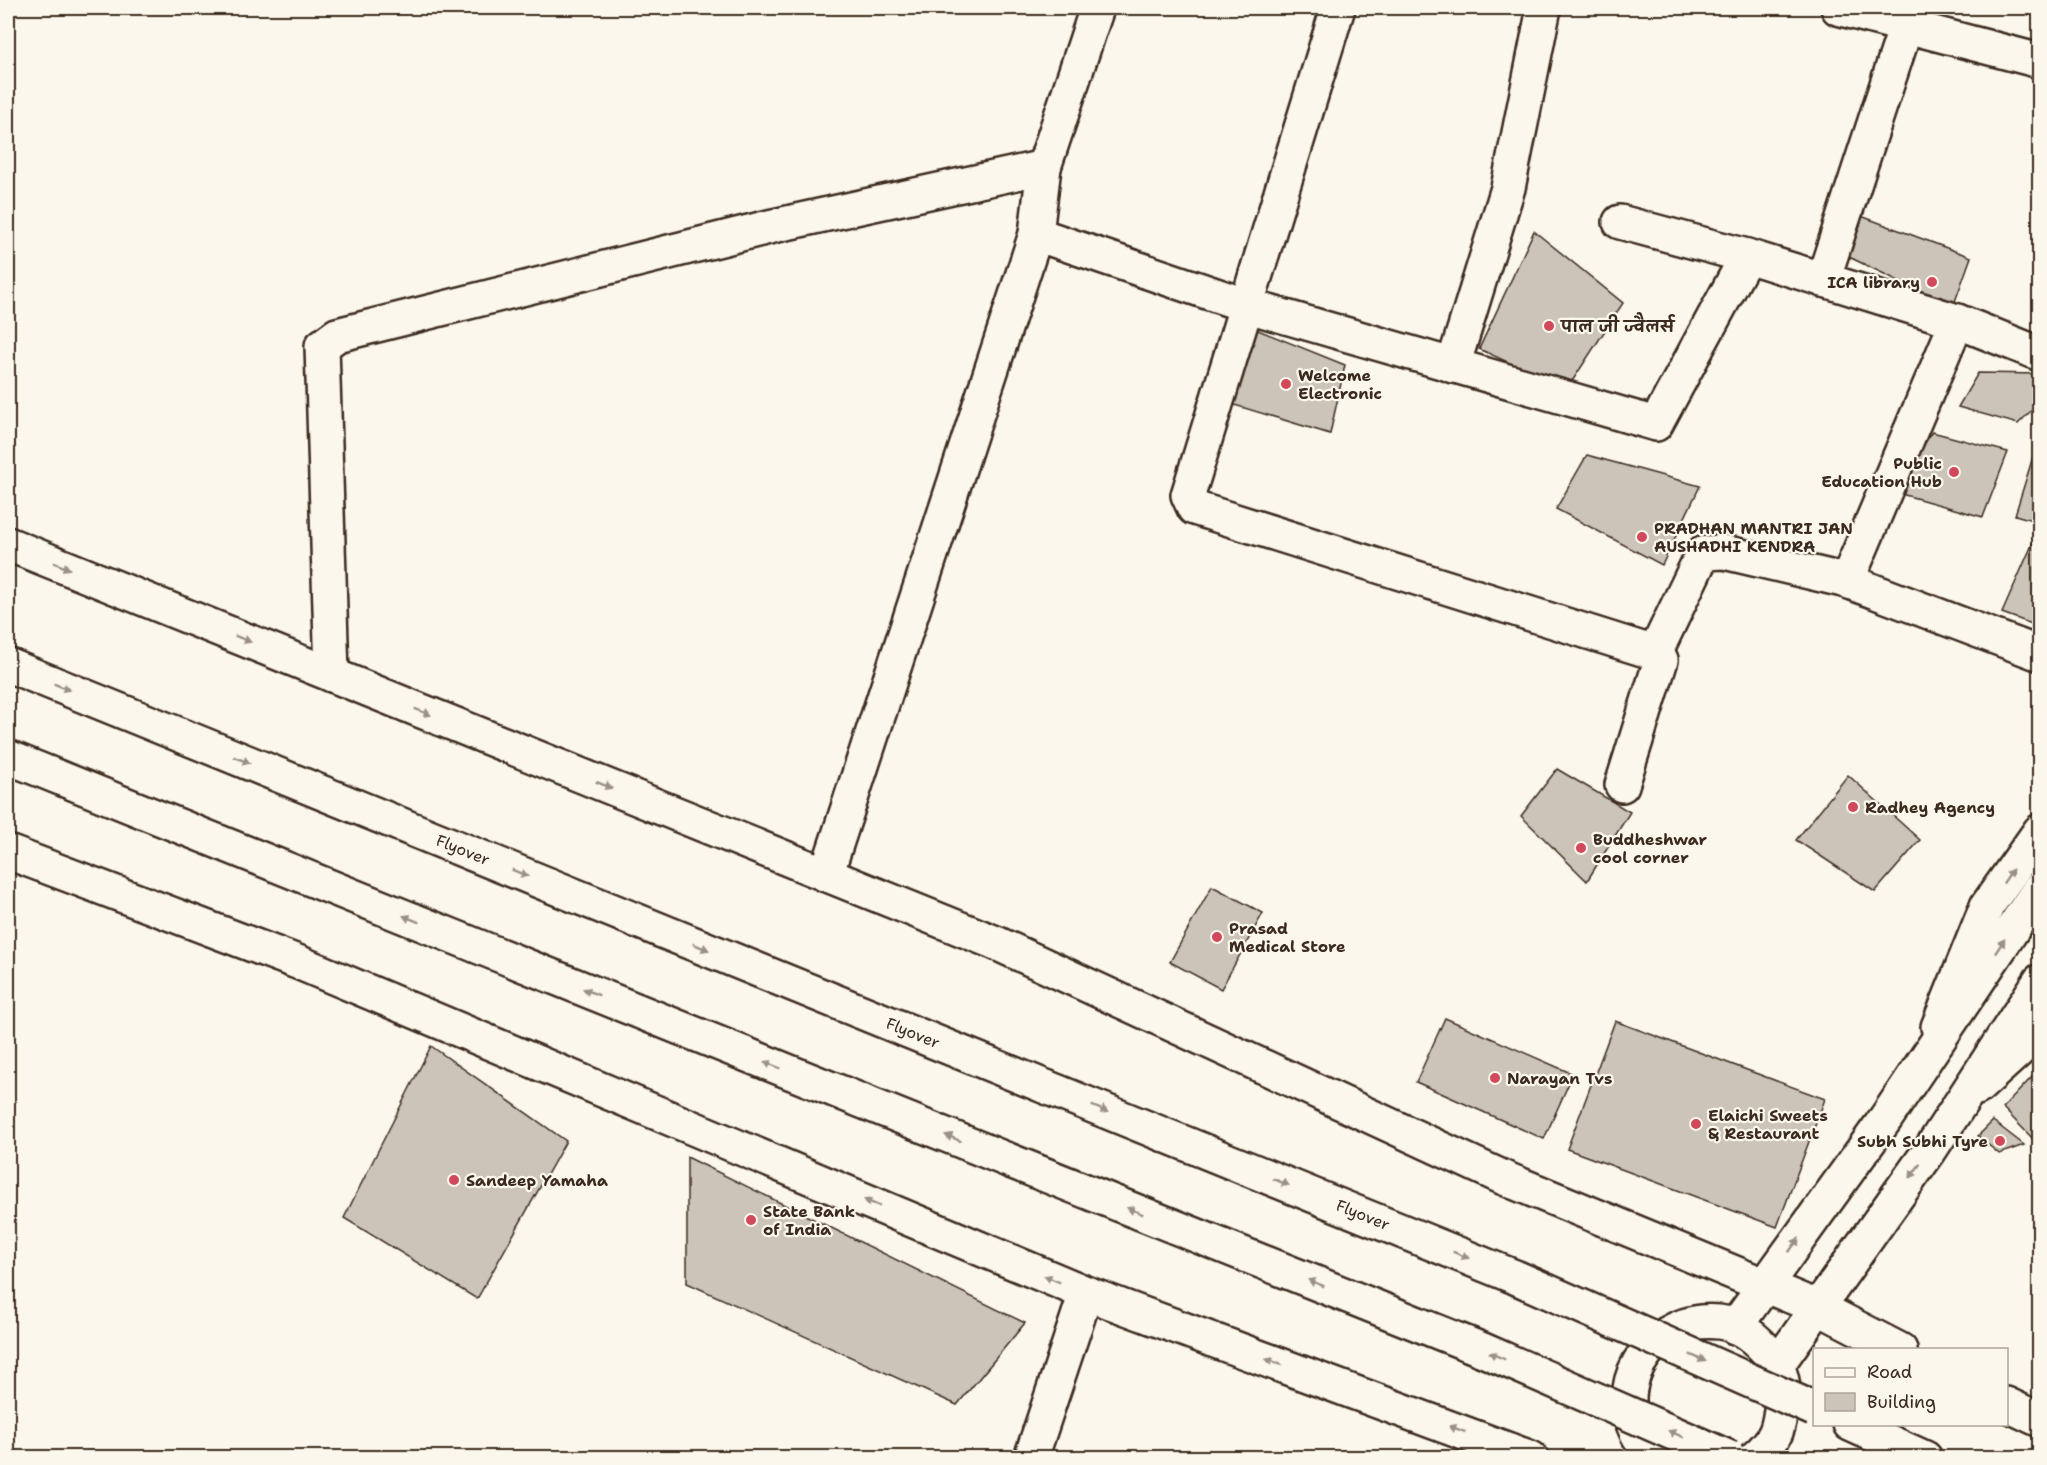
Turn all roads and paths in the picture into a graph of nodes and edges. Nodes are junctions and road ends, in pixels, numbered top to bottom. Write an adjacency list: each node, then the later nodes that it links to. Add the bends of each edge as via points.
1 (1097, 8): 7 (main road)
2 (1338, 8): 12 (main road)
3 (1544, 8): 15 (main road, via 1508,188)
4 (1838, 8): 5 (main road)
5 (1909, 17): 6 (main road); 11 (main road)
6 (2040, 61)
7 (1044, 167): 9 (main road); 21 (main road, via 773,226 337,335 322,346)
8 (1620, 222): 10 (main road)
9 (1036, 234): 12 (main road); 26 (main road)
10 (1747, 256): 11 (main road); 15 (main road, via 1656,424)
11 (1823, 280): 13 (main road)
12 (1248, 306): 15 (main road); 18 (main road, via 1188,495 1194,508)
13 (1956, 321): 14 (main road); 17 (main road)
14 (2039, 352)
15 (1453, 366)
16 (8, 544): 21 (main road, one-way to 21)
17 (1846, 581): 18 (main road, via 1724,552 1703,553); 19 (main road)
18 (1655, 653): 23 (main road, via 1661,660)
19 (2040, 654)
20 (8, 665): 39 (main road, Flyover, one-way to 39, bridge, via 1515,1277)
21 (332, 675): 26 (main road, one-way to 26)
22 (8, 757): 45 (main road, one-way to 22, bridge, via 1483,1350)
23 (1622, 784)
24 (2040, 831): 30 (main road, one-way to 24, via 1988,906)
25 (8, 852): 33 (main road, one-way to 25, via 300,963)
26 (826, 875): 32 (main road, via 996,943 1504,1178)
27 (2040, 888): 30 (main road, one-way to 27)
28 (2040, 981): 31 (main road)
29 (2040, 1031): 31 (main road)
30 (1923, 1062): 32 (main road, one-way to 30)
31 (1962, 1102): 34 (main road, one-way to 34)
32 (1765, 1286): 34 (main road); 35 (main road)
33 (1086, 1293): 42 (main road); 43 (main road, one-way to 33)
34 (1817, 1307): 36 (main road); 37 (main road)
35 (1735, 1327): 37 (main road, via 1753,1336); 44 (main road, via 1720,1322 1696,1322 1661,1336 1644,1352 1631,1379 1629,1409 1637,1434)
36 (1896, 1348)
37 (1777, 1365): 46 (main road, via 1783,1387 1779,1428)
38 (2008, 1404): 40 (main road)
39 (1813, 1408)
40 (2040, 1420)
41 (1852, 1426): 47 (main road)
42 (1031, 1458)
43 (1531, 1458)
44 (1657, 1458)
45 (1730, 1458)
46 (1755, 1458)
47 (1925, 1458)

